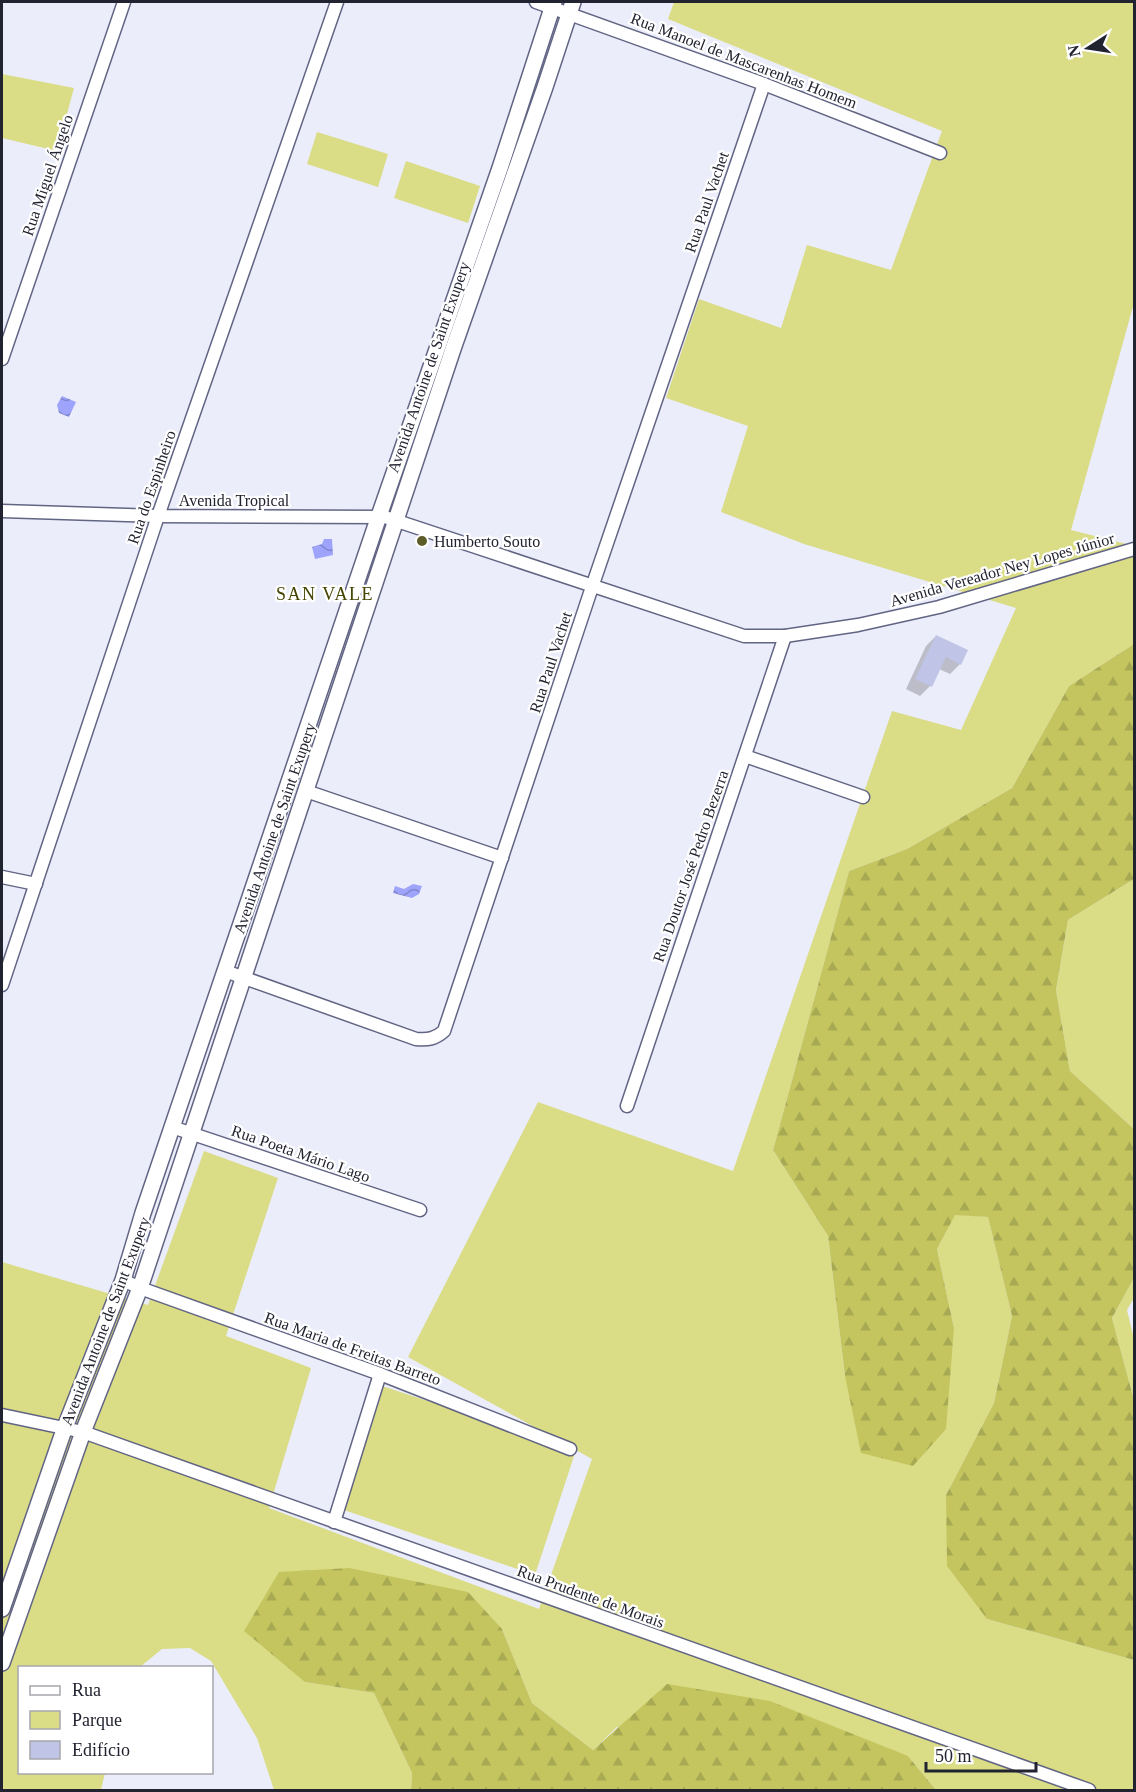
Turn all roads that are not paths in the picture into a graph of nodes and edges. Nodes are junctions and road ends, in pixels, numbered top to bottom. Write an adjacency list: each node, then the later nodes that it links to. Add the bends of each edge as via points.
1 (124, 2): 11 (street, Rua Miguel Ángelo)
2 (337, 2): 13 (street, Rua do Espinheiro)
3 (536, 2): 4 (street, Rua Manoel de Mascarenhas Homem)
4 (553, 4): 5 (street, Rua Manoel de Mascarenhas Homem); 8 (street, Avenida Antoine de Saint Exupery)
5 (571, 7): 6 (street, Rua Manoel de Mascarenhas Homem); 9 (street, Avenida Antoine de Saint Exupery)
6 (764, 84): 7 (street, Rua Manoel de Mascarenhas Homem); 17 (street, Rua Paul Vachet)
7 (940, 153)
8 (475, 235): 9 (street); 10 (street, Avenida Antoine de Saint Exupery)
9 (491, 241): 10 (street, Avenida Antoine de Saint Exupery)
10 (446, 346): 14 (street, Avenida Antoine de Saint Exupery); 15 (street, Avenida Antoine de Saint Exupery)
11 (2, 354)
12 (2, 511): 13 (street, Avenida Tropical)
13 (158, 516): 14 (street, Avenida Tropical); 24 (street, Rua do Espinheiro)
14 (379, 516): 15 (street, Avenida Tropical); 25 (street, Avenida Antoine de Saint Exupery)
15 (395, 520): 17 (street, Avenida Vereador Ney Lopes Júnior); 20 (street, Avenida Antoine de Saint Exupery)
16 (1134, 549): 18 (street, Avenida Vereador Ney Lopes Júnior, via 939,607)
17 (592, 587): 18 (street, Avenida Vereador Ney Lopes Júnior, via 744,636); 22 (street, Rua Paul Vachet)
18 (785, 636): 19 (street, Rua Doutor José Pedro Bezerra)
19 (745, 756): 21 (street); 28 (street, Rua Doutor José Pedro Bezerra)
20 (306, 791): 22 (street); 26 (street, Avenida Antoine de Saint Exupery)
21 (863, 797)
22 (502, 858): 26 (street, Rua Paul Vachet, via 449,1020 438,1037 416,1039)
23 (2, 877): 24 (street)
24 (36, 884): 27 (street, Rua do Espinheiro)
25 (225, 971): 26 (street, Rua Paul Vachet); 29 (street, Avenida Antoine de Saint Exupery)
26 (242, 978): 30 (street, Avenida Antoine de Saint Exupery)
27 (2, 985)
28 (627, 1106)
29 (172, 1127): 30 (street, Rua Poeta Mário Lago); 32 (street, Avenida Antoine de Saint Exupery)
30 (191, 1133): 31 (street, Rua Poeta Mário Lago); 33 (street, Avenida Antoine de Saint Exupery)
31 (420, 1210)
32 (123, 1280): 33 (street, Rua Maria de Freitas Barreto); 36 (street, Avenida Antoine de Saint Exupery)
33 (140, 1288): 34 (street, Rua Maria de Freitas Barreto); 37 (street, Avenida Antoine de Saint Exupery)
34 (380, 1374): 38 (street, Rua Maria de Freitas Barreto); 39 (street)
35 (2, 1415): 36 (street, Rua Prudente de Morais)
36 (65, 1427): 37 (street, Rua Prudente de Morais); 40 (street, Avenida Antoine de Saint Exupery)
37 (82, 1432): 39 (street, Rua Prudente de Morais); 41 (street, Avenida Antoine de Saint Exupery)
38 (570, 1449)
39 (334, 1522): 42 (street, Rua Prudente de Morais)
40 (2, 1609)
41 (2, 1663)
42 (1089, 1791)

